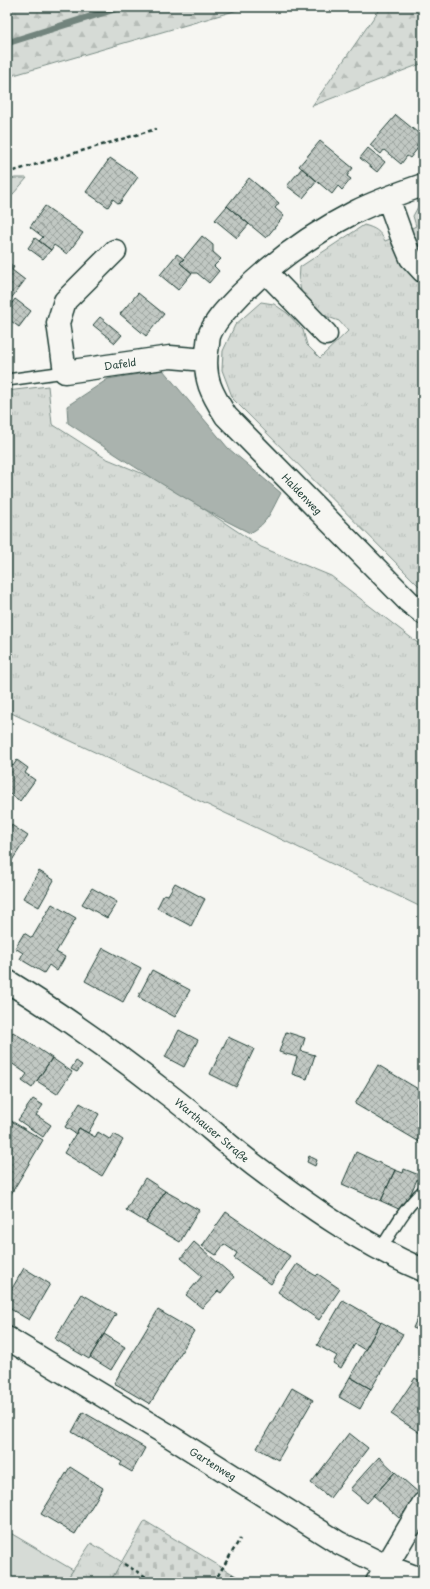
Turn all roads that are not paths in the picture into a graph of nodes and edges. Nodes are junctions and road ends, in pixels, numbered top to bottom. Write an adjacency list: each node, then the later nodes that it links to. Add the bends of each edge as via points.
1 (423, 185): 2 (street)
2 (388, 198): 4 (street, via 411,258); 5 (street, via 331,225)
3 (115, 251): 8 (street, via 65,301 58,323)
4 (423, 271)
5 (266, 272): 6 (street); 7 (street, via 221,315 209,336)
6 (326, 334)
7 (206, 360): 8 (street, Dafeld, via 170,357); 10 (street, Haldenweg, via 207,379 226,416 408,601)
8 (65, 372): 9 (lane)
9 (7, 380)
10 (423, 613)
11 (7, 981): 13 (street, Warthauser Straße, via 104,1046 304,1201)
12 (423, 1191): 13 (lane, via 399,1220)
13 (380, 1250): 14 (street, Warthauser Straße)
14 (423, 1270)
15 (7, 1338): 17 (street, Gartenweg, via 339,1543)
16 (423, 1504): 17 (street)
17 (382, 1574): 18 (street, Gartenweg)
18 (423, 1580)

